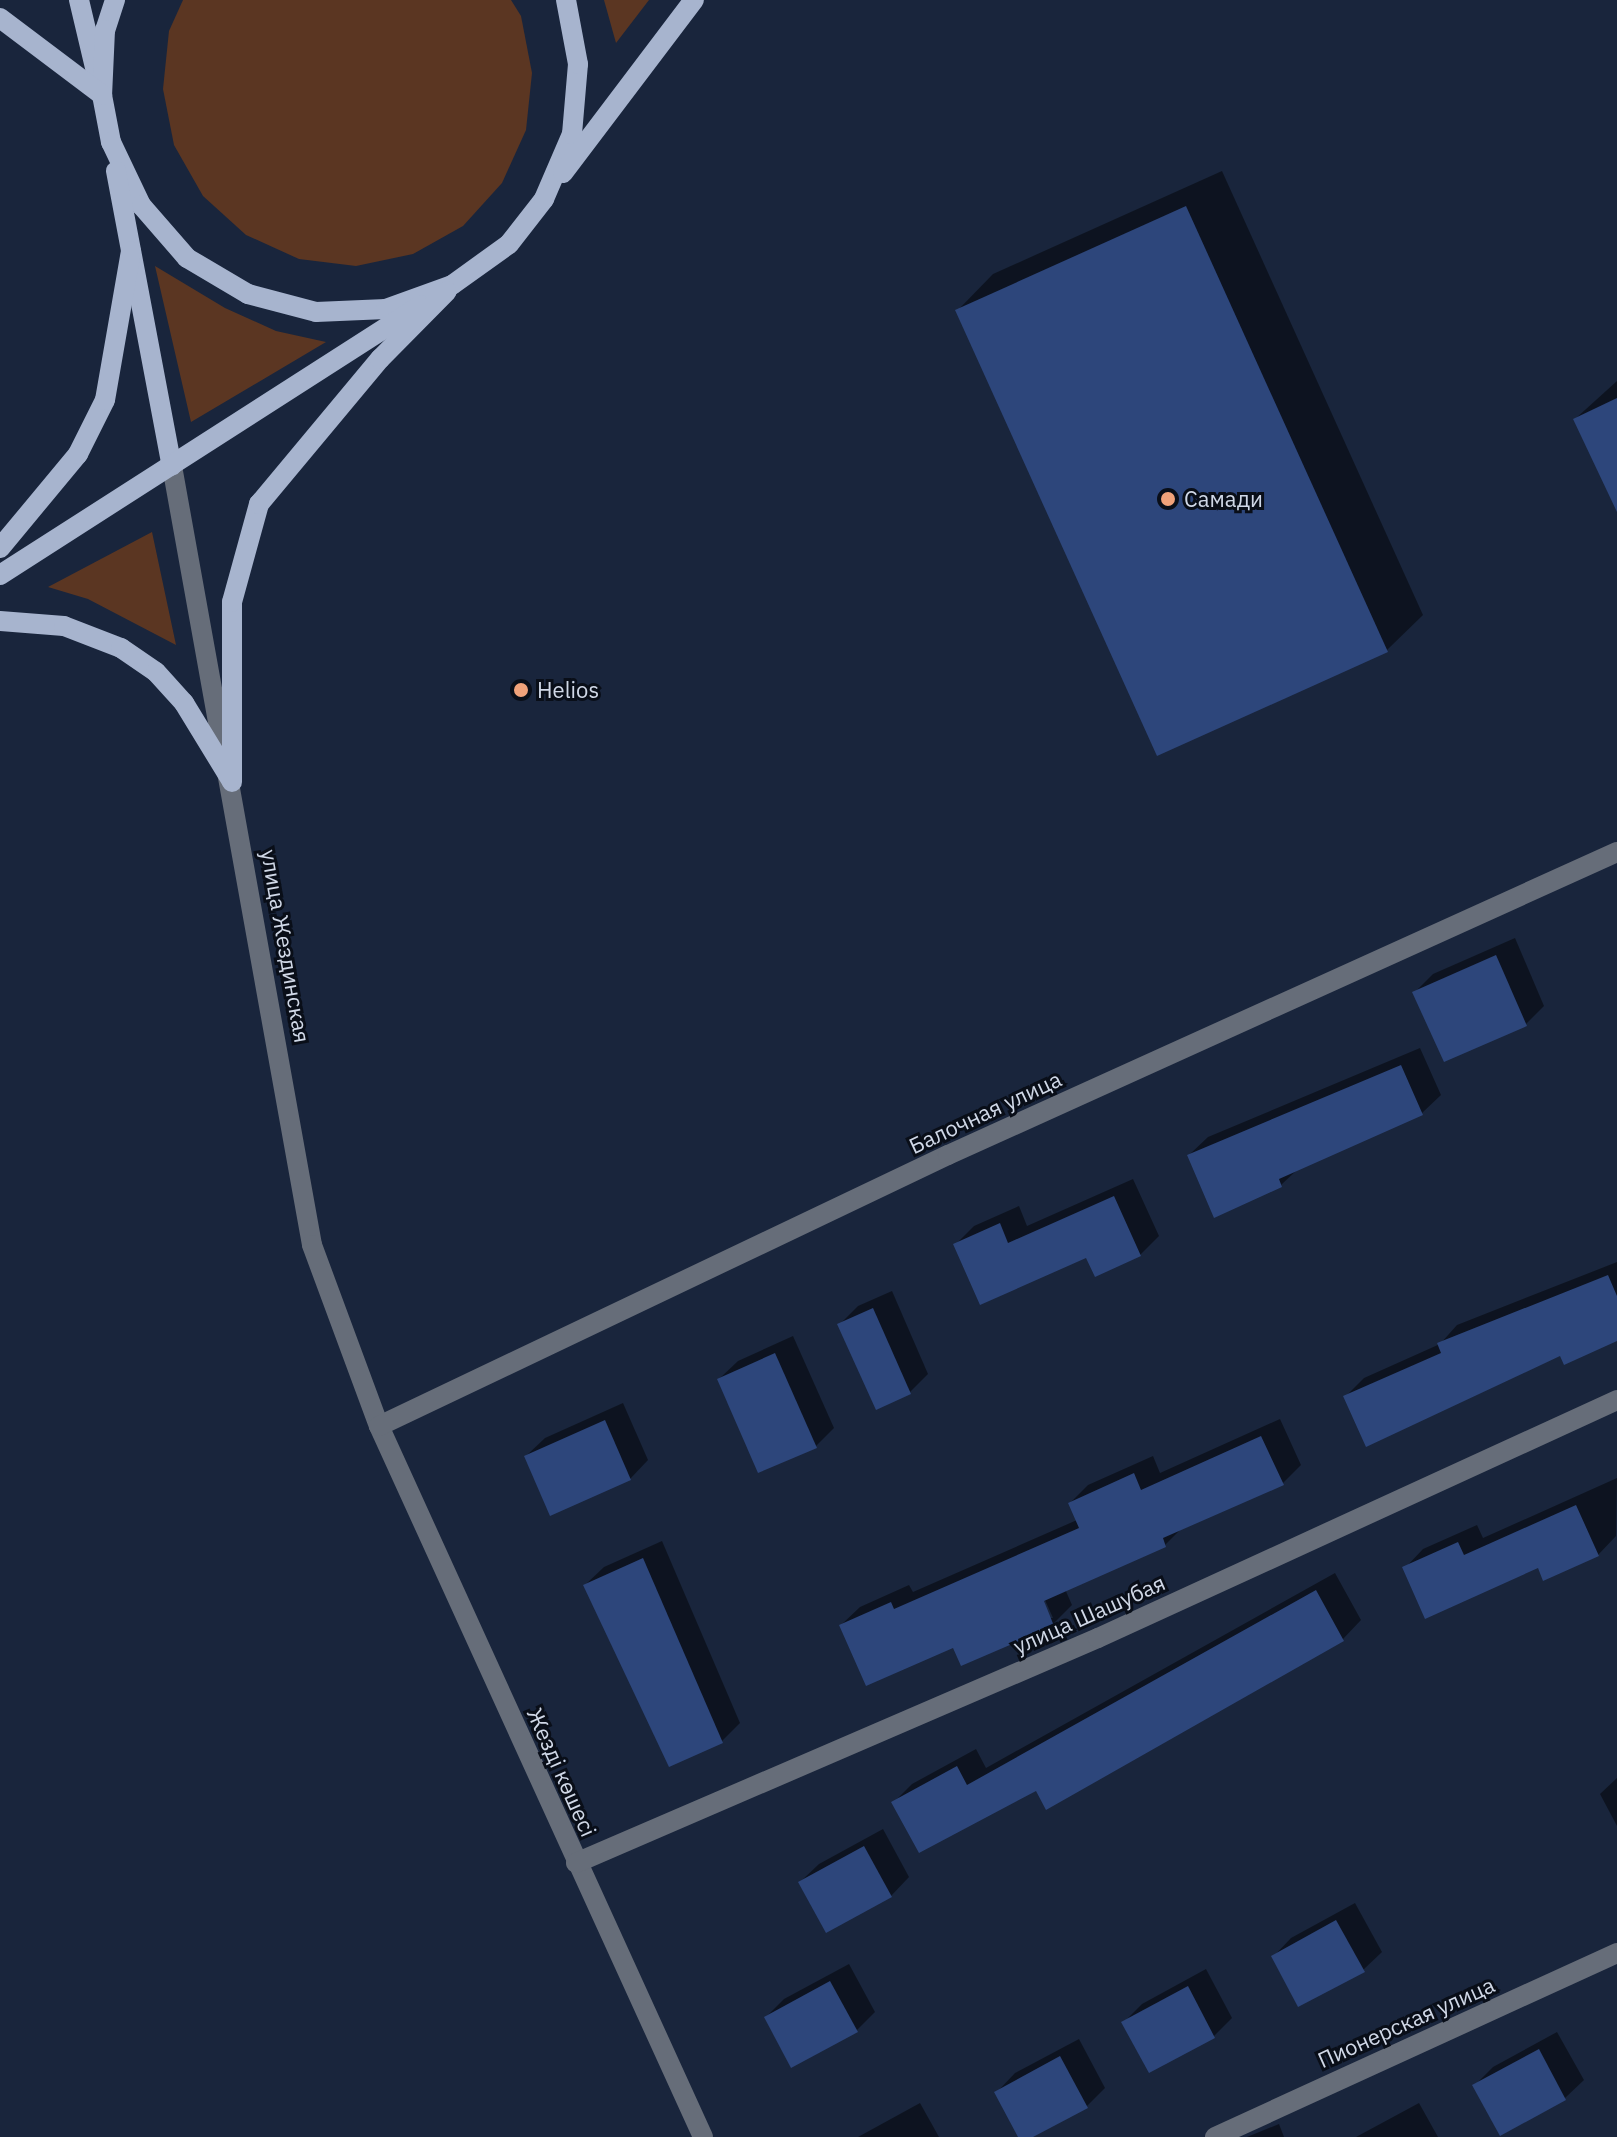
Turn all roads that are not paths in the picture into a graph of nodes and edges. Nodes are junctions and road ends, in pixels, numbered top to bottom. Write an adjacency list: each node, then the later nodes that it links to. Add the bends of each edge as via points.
1 (79, 0): 6 (main road)
2 (115, 0): 6 (main road, via 105,30)
3 (566, 0): 8 (main road, via 578,64 572,134)
4 (694, 0): 8 (main road)
5 (0, 18): 6 (main road)
6 (102, 95): 7 (main road)
7 (111, 142): 9 (main road); 10 (main road, via 141,205 187,258 248,294 316,312 386,309)
8 (544, 199): 10 (main road, via 509,244)
9 (131, 251): 11 (main road); 12 (main road, via 105,400 78,454)
10 (452, 285): 11 (main road); 15 (main road, via 380,359 259,504 232,602)
11 (172, 466): 13 (main road); 15 (street, улица Жездинская)
12 (0, 548)
13 (0, 575)
14 (0, 621): 15 (main road, via 64,626 121,648 156,672 184,703)
15 (232, 782): 18 (street, улица Жездинская, via 312,1245)
16 (1617, 852): 18 (street, Балочная улица, via 948,1155)
17 (1617, 1400): 19 (street, улица Шашубая, via 1098,1638)
18 (379, 1426): 19 (street, Жезді көшесі)
19 (576, 1863): 21 (street, Жезді көшесі)
20 (1617, 1953): 22 (street, Пионерская улица)
21 (703, 2137)
22 (1215, 2137)

